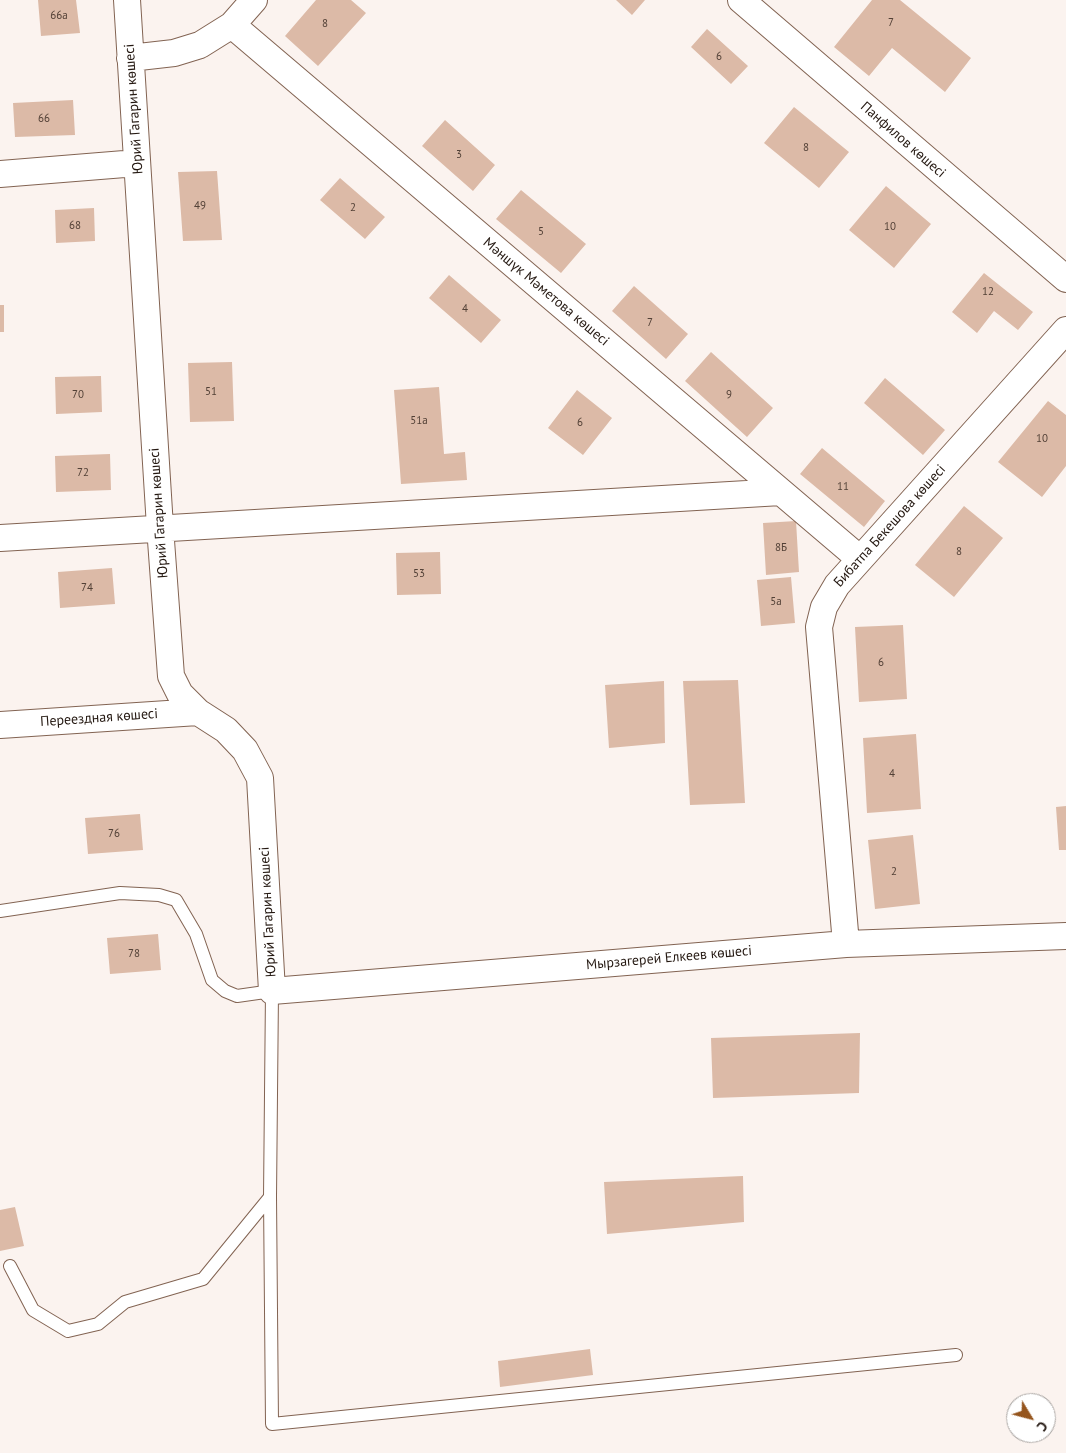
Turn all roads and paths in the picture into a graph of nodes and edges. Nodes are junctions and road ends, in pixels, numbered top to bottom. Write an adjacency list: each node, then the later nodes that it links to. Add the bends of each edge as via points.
1 (127, 0): 5 (street, Юрий Гагарин көшесі)
2 (254, 0): 4 (street)
3 (753, 4): 8 (street, Панфилов көшесі)
4 (232, 25): 5 (street, via 200,45 174,53); 10 (street, Мәншүк Мәметова көшесі)
5 (130, 58): 6 (street, Юрий Гагарин көшесі)
6 (137, 164): 7 (street); 11 (street, Юрий Гагарин көшесі)
7 (0, 174)
8 (1066, 279)
9 (1066, 330): 13 (street, Бибатпа Бекешова көшесі)
10 (781, 492): 11 (street); 13 (street, Мәншүк Мәметова көшесі)
11 (160, 527): 12 (street); 14 (street, Юрий Гагарин көшесі, via 171,676 180,694)
12 (0, 538)
13 (860, 559): 18 (street, Бибатпа Бекешова көшесі, via 832,592 819,627)
14 (198, 712): 15 (street, Переездная көшесі); 19 (street, Юрий Гагарин көшесі, via 226,730 260,778)
15 (0, 725)
16 (0, 911): 19 (lane, via 120,893 176,900 196,934 212,980 237,996)
17 (1066, 936): 18 (street, Мырзагерей Елкеев көшесі)
18 (846, 944): 19 (street, Мырзагерей Елкеев көшесі)
19 (272, 991): 20 (lane)
20 (270, 1197): 21 (lane, via 203,1279 125,1302 98,1324 68,1331 33,1310); 22 (lane, via 272,1424)
21 (10, 1266)
22 (956, 1355)

